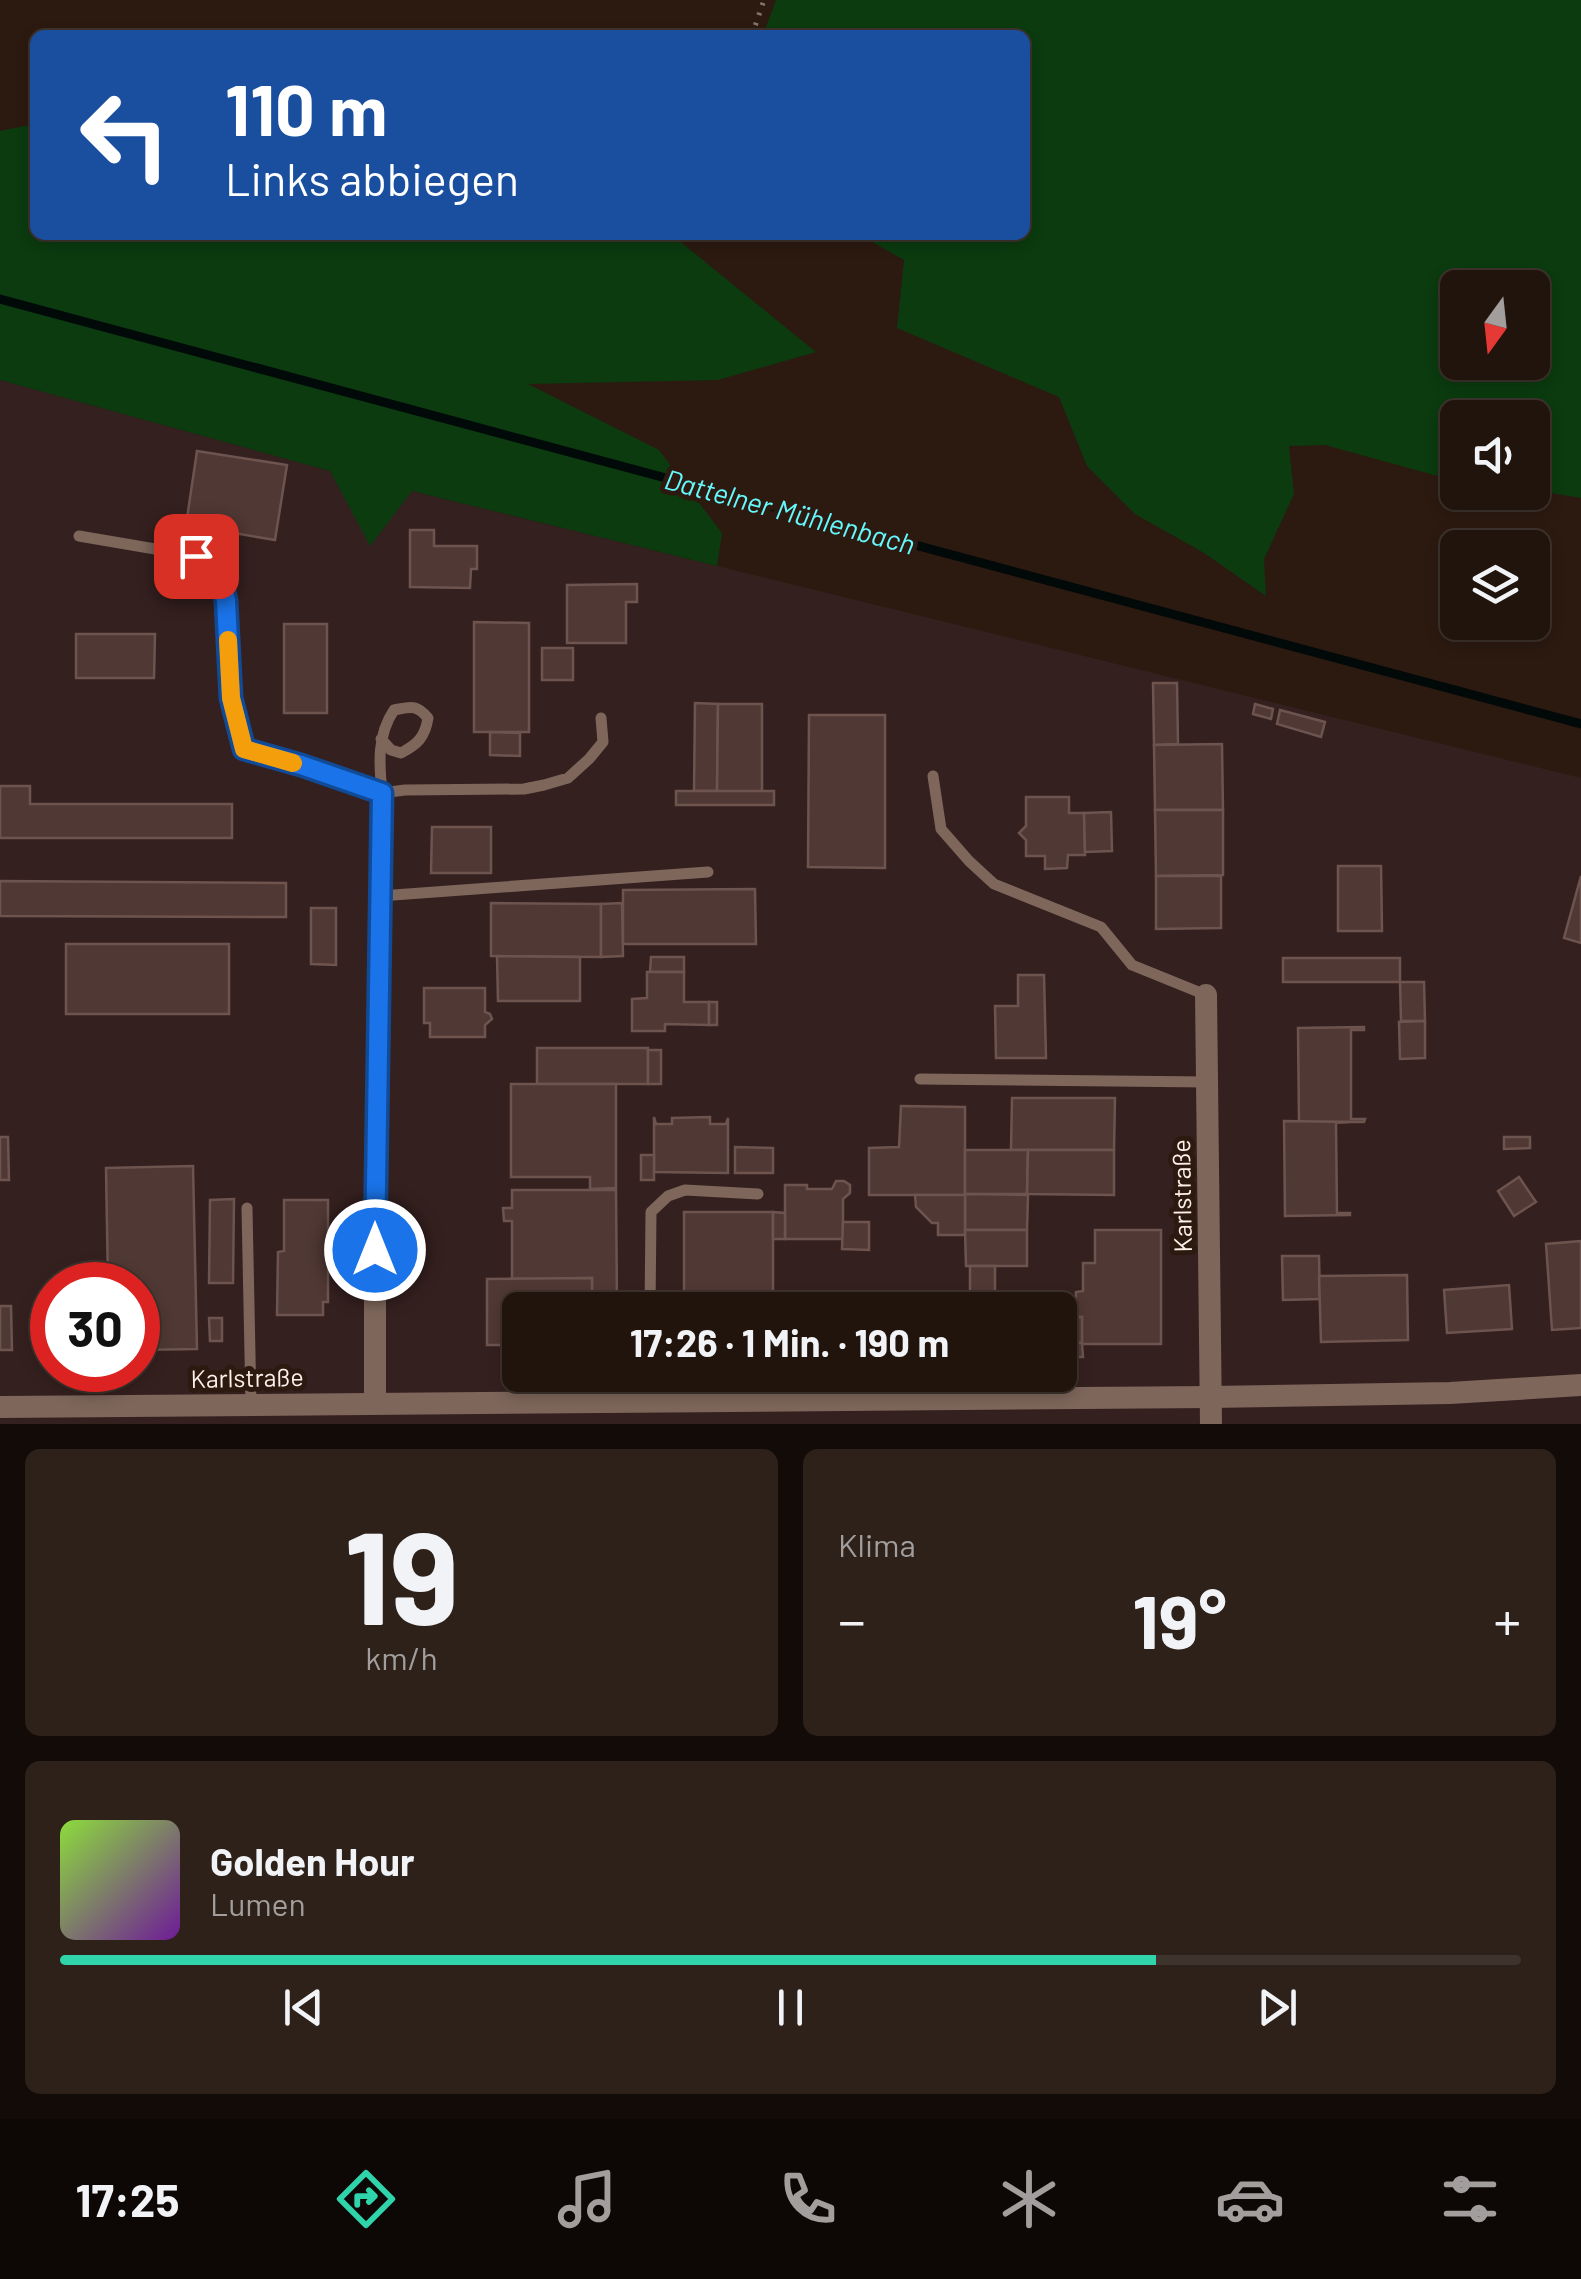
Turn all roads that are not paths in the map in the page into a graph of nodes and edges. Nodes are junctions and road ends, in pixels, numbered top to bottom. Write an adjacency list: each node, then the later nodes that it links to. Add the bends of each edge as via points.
1 (79, 536): 5 (lane, via 196,556 220,574 231,698 244,749)
2 (602, 718): 5 (lane, via 602,742 568,778 524,789)
3 (381, 739): 3 (lane, via 394,710 411,707 428,718 416,746 401,752); 5 (lane)
4 (933, 776): 8 (lane, via 941,829 994,884 1101,926 1132,966)
5 (382, 793): 7 (street)
6 (708, 872): 7 (lane)
7 (380, 896): 20 (street)
8 (1206, 995): 10 (street, Karlstraße)
9 (920, 1079): 10 (lane)
10 (1207, 1082): 16 (street, Karlstraße)
11 (758, 1194): 13 (lane, via 684,1190 668,1196 651,1212)
12 (246, 1208): 18 (lane)
13 (650, 1292)
14 (1581, 1384): 16 (street, Karlstraße)
15 (649, 1392): 17 (lane)
16 (1211, 1397): 17 (street, Karlstraße); 21 (street, Karlstraße)
17 (649, 1401): 20 (street, Karlstraße)
18 (251, 1404): 19 (street, Karlstraße); 20 (street, Karlstraße)
19 (0, 1407)
20 (376, 1408)
21 (1211, 1424)

